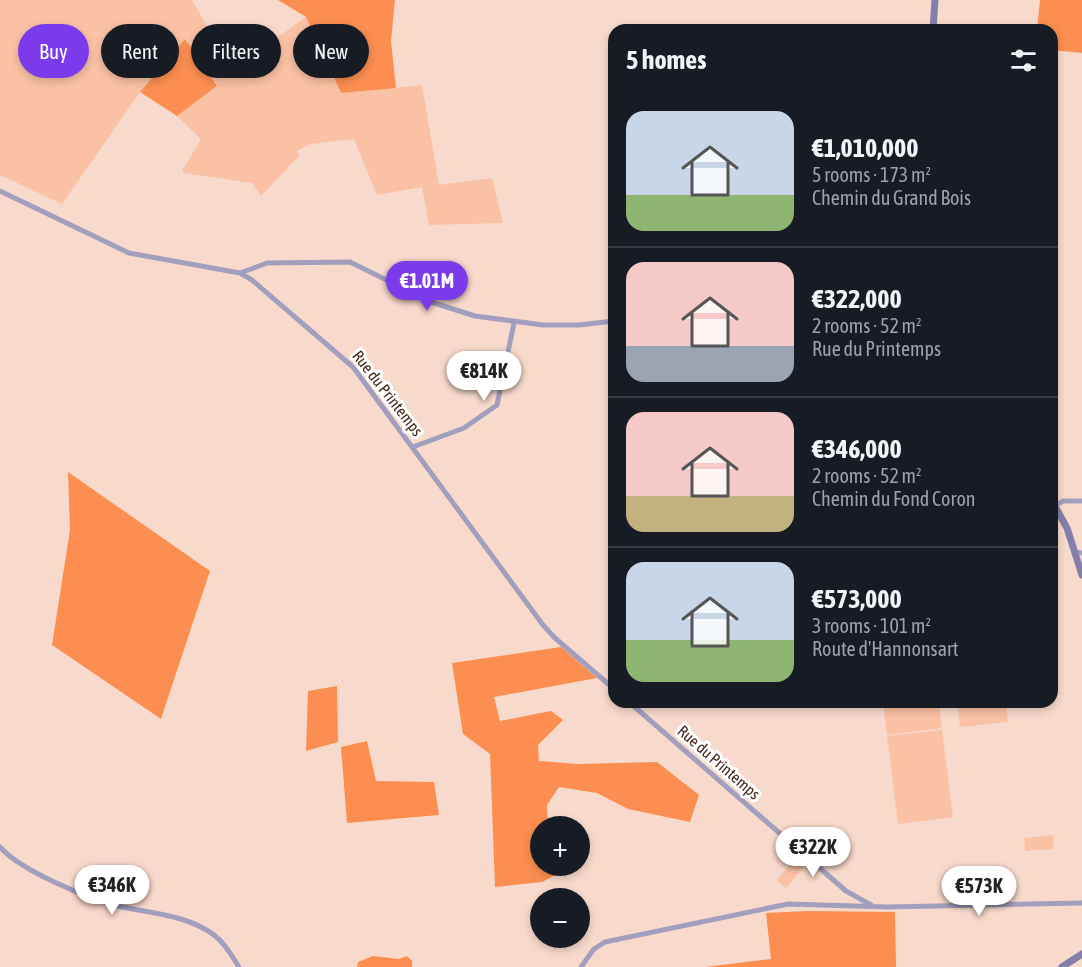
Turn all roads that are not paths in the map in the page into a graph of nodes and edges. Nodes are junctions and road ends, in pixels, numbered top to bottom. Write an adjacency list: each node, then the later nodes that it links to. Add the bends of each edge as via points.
1 (935, 0): 2 (main road)
2 (933, 24)
3 (0, 191): 4 (street, Rue du Printemps, via 129,253)
4 (240, 273): 6 (street, via 267,263 350,262 446,307); 7 (street, Rue du Printemps, via 353,367)
5 (608, 322): 6 (street, via 568,326)
6 (514, 323): 7 (street, via 497,405 464,428)
7 (413, 447): 13 (street, Rue du Printemps, via 543,624)
8 (1082, 501): 9 (street)
9 (1058, 502)
10 (1058, 513): 11 (main road)
11 (1079, 553): 12 (main road)
12 (1082, 575)
13 (608, 684)
14 (636, 708): 17 (street, Rue du Printemps, via 846,891)
15 (0, 847): 19 (street, via 22,864 81,893 206,930 220,940)
16 (1082, 903): 17 (street)
17 (877, 907): 20 (street, via 788,904 703,920 605,942 594,949)
18 (1082, 954): 21 (main road)
19 (239, 967)
20 (581, 967)
21 (1062, 967)

